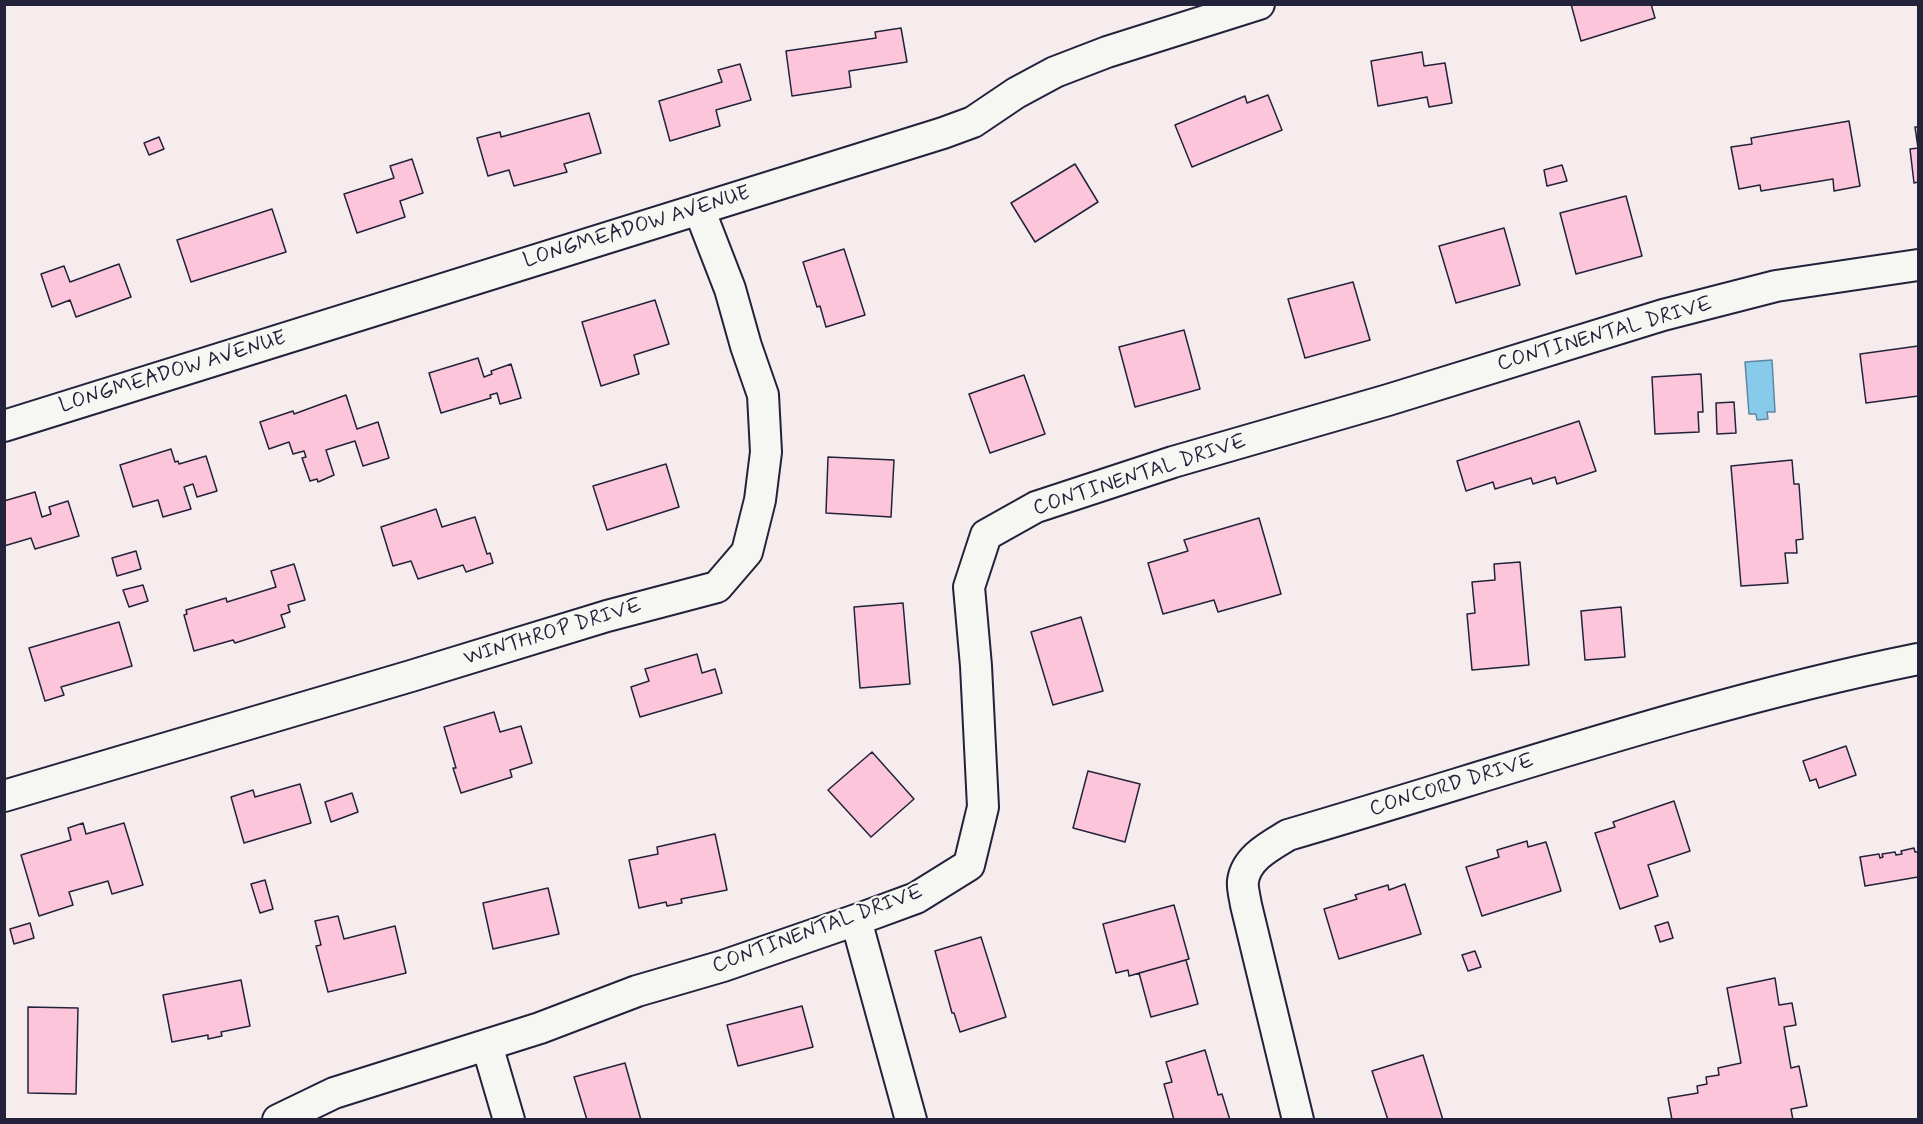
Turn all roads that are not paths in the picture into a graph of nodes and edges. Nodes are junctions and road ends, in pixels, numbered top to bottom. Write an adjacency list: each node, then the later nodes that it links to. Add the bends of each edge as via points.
1 (1259, 4): 2 (street, LONGMEADOW AVENUE, via 1055,72 973,122)
2 (699, 209): 4 (street, LONGMEADOW AVENUE); 6 (street, WINTHROP DRIVE, via 730,289 763,395 766,452 760,500 747,552 717,587 607,616)
3 (1918, 265): 7 (street, CONTINENTAL DRIVE, via 1776,286 1663,315 1173,462 1036,507 986,535 969,587 982,807 969,865 916,898)
4 (4, 426)
5 (1918, 659): 12 (street, CONCORD DRIVE, via 1781,690 1565,752 1288,835 1264,850 1250,864 1243,881 1244,893)
6 (4, 796)
7 (856, 920): 8 (street, CONTINENTAL DRIVE, via 637,991); 11 (street)
8 (487, 1045): 9 (street, CONTINENTAL DRIVE, via 334,1093); 10 (street)
9 (278, 1119)
10 (509, 1119)
11 (911, 1119)
12 (1299, 1119)

